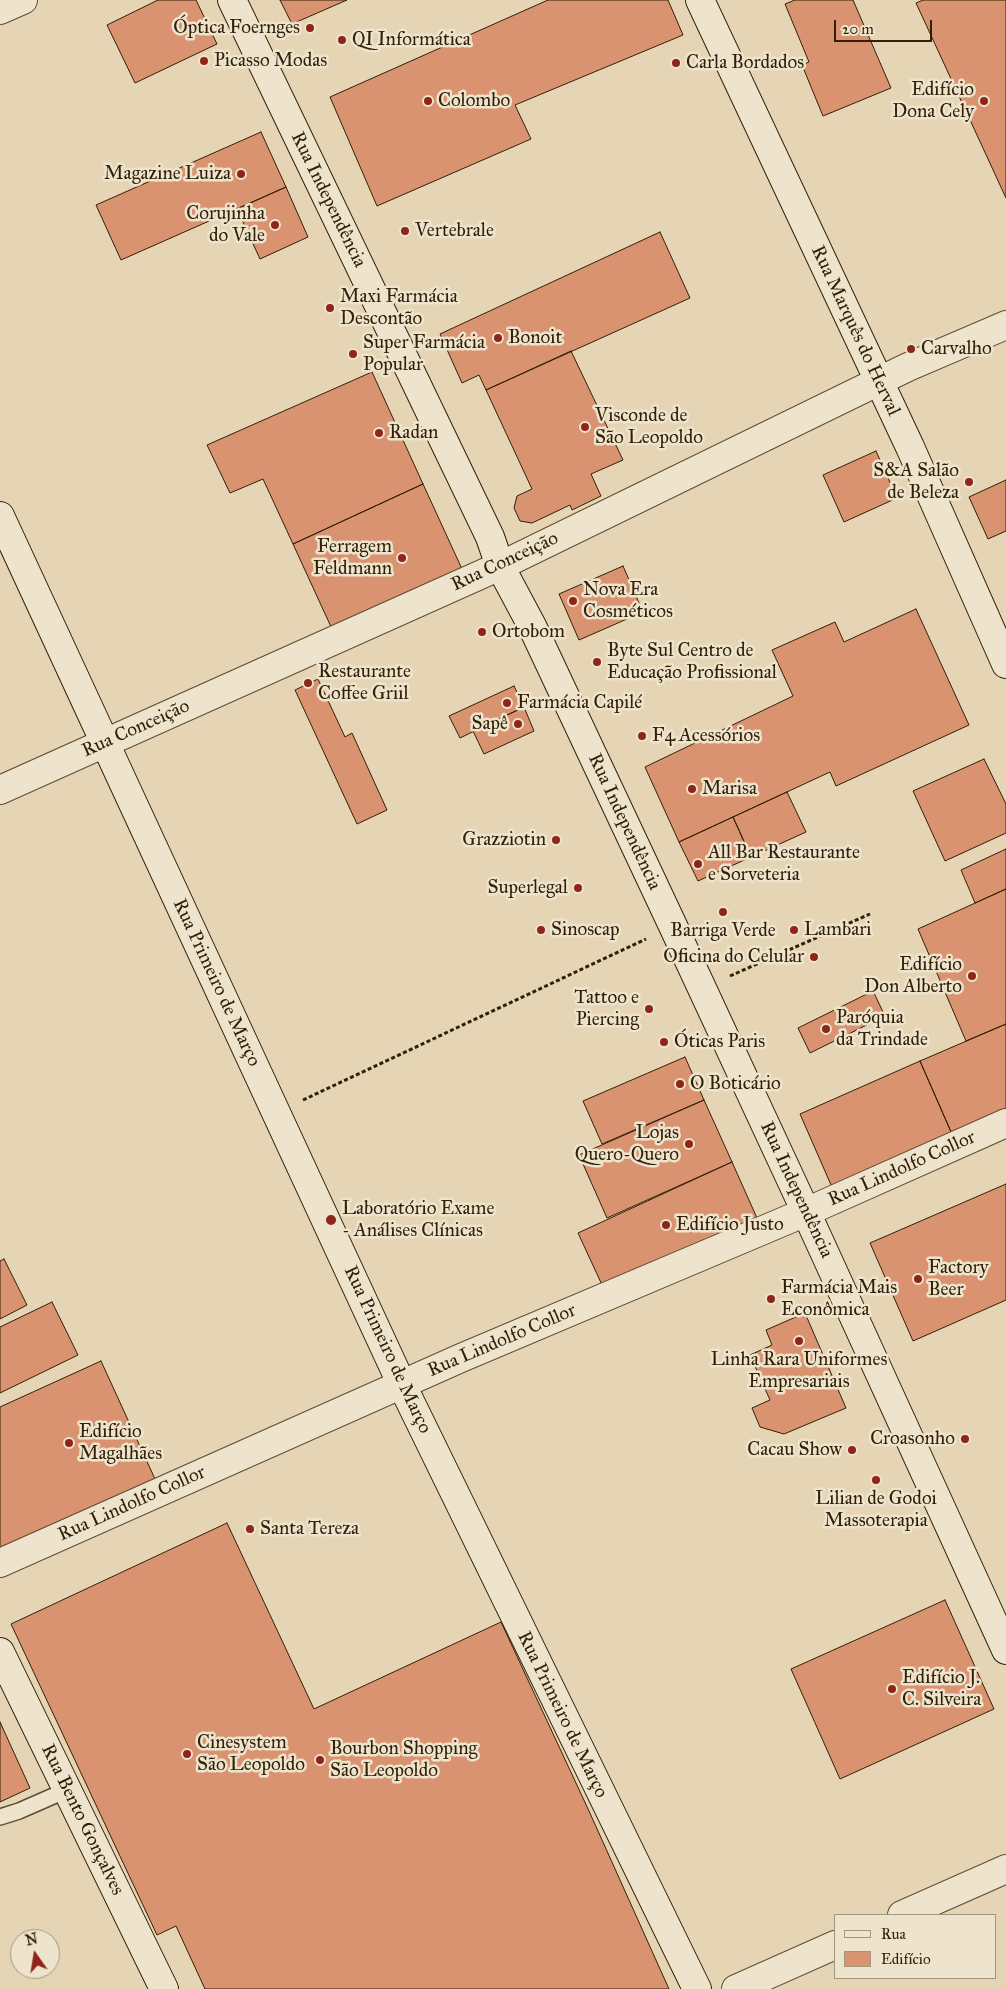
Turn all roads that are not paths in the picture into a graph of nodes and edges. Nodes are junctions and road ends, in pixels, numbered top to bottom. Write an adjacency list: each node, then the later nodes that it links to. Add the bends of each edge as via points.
1 (23, 0): 4 (street)
2 (232, 0): 8 (street, Rua Independência, via 490,537)
3 (700, 0): 6 (street, Rua Marquês do Herval)
4 (0, 10)
5 (1006, 324): 6 (street, Rua Conceição)
6 (879, 382): 8 (street, Rua Conceição); 9 (street, Rua Marquês do Herval)
7 (0, 516): 10 (street, Rua Primeiro de Março)
8 (500, 566): 10 (street, Rua Conceição); 13 (street, Rua Independência, via 532,626)
9 (1006, 664)
10 (106, 743): 11 (street, Rua Conceição); 14 (street, Rua Primeiro de Março)
11 (0, 790)
12 (1006, 1122): 13 (street, Rua Lindolfo Collor)
13 (806, 1212): 14 (street, Rua Lindolfo Collor); 16 (street, Rua Independência)
14 (402, 1385): 15 (street, Rua Lindolfo Collor); 24 (street, Rua Primeiro de Março)
15 (0, 1563)
16 (1006, 1650)
17 (0, 1652): 18 (street, Rua Bento Gonçalves)
18 (67, 1790): 19 (lane); 23 (street, Rua Bento Gonçalves)
19 (0, 1817)
20 (1006, 1869): 21 (street)
21 (904, 1914)
22 (834, 1945): 25 (street)
23 (164, 1989)
24 (697, 1989)
25 (736, 1989)

